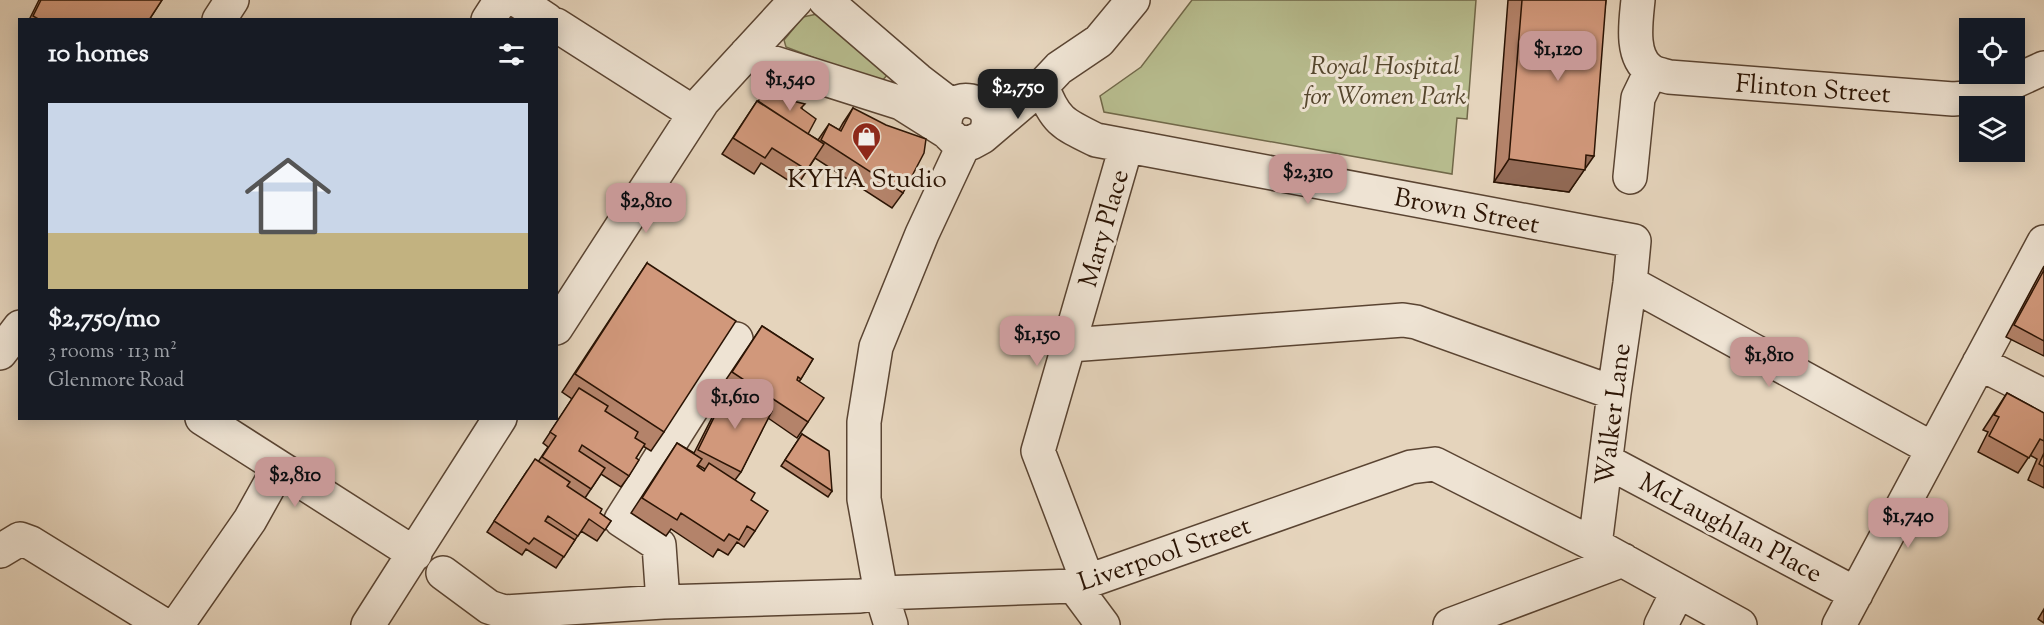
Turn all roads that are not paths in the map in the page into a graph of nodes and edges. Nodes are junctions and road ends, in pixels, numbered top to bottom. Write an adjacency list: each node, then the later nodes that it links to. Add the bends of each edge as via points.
1 (232, 0): 8 (street)
2 (501, 0): 9 (street)
3 (517, 0): 10 (street)
4 (796, 0): 12 (street)
5 (825, 0): 17 (street)
6 (1133, 0): 15 (street, via 1099,40 1059,68)
7 (1638, 0): 14 (street, via 1638,47 1641,61)
8 (220, 18)
9 (489, 18)
10 (544, 18)
11 (558, 26): 16 (street)
12 (746, 54): 16 (street); 17 (street)
13 (2044, 68): 14 (street, Flinton Street, via 1980,97 1953,99 1669,77)
14 (1651, 71): 19 (street, via 1638,98)
15 (1042, 86): 17 (street); 18 (street, Brown Street, via 1055,116 1069,127 1096,140)
16 (694, 113): 23 (street)
17 (966, 124): 42 (street, via 876,347 864,422 864,499)
18 (1126, 147): 20 (street, Brown Street); 26 (street, Mary Place)
19 (1630, 177)
20 (1634, 241): 22 (street, Walker Lane)
21 (2044, 242): 28 (street)
22 (1630, 283): 29 (street, Walker Lane); 33 (street)
23 (558, 325)
24 (18, 330): 27 (street)
25 (736, 339): 44 (street, via 621,520 659,545)
26 (1070, 345): 29 (street, via 1403,320); 40 (street, Mary Place, via 1038,451)
27 (0, 353)
28 (1983, 356): 30 (street); 33 (street)
29 (1614, 393): 34 (street, Walker Lane)
30 (2044, 396)
31 (499, 420): 38 (street)
32 (219, 423): 35 (street)
33 (1933, 450): 43 (street)
34 (1606, 460): 37 (street, Walker Lane); 43 (street, McLaughlan Place)
35 (279, 468): 38 (street); 46 (street, via 250,520)
36 (0, 550): 45 (street, via 20,539 31,543)
37 (1609, 553): 40 (street, Liverpool Street, via 1436,464 1411,467); 41 (street, Liverpool Street); 50 (street)
38 (415, 554): 47 (street)
39 (443, 573): 44 (street, Liverpool Street, via 489,607 504,612)
40 (1081, 584): 42 (street, Liverpool Street); 49 (street, Mary Place)
41 (1678, 591): 51 (street); 52 (street, Liverpool Street)
42 (880, 593): 44 (street, Liverpool Street); 48 (street)
43 (1856, 594): 53 (street)
44 (663, 602)
45 (164, 625)
46 (177, 625)
47 (368, 625)
48 (891, 625)
49 (1102, 625)
50 (1450, 625)
51 (1661, 625)
52 (1740, 625)
53 (1839, 625)

